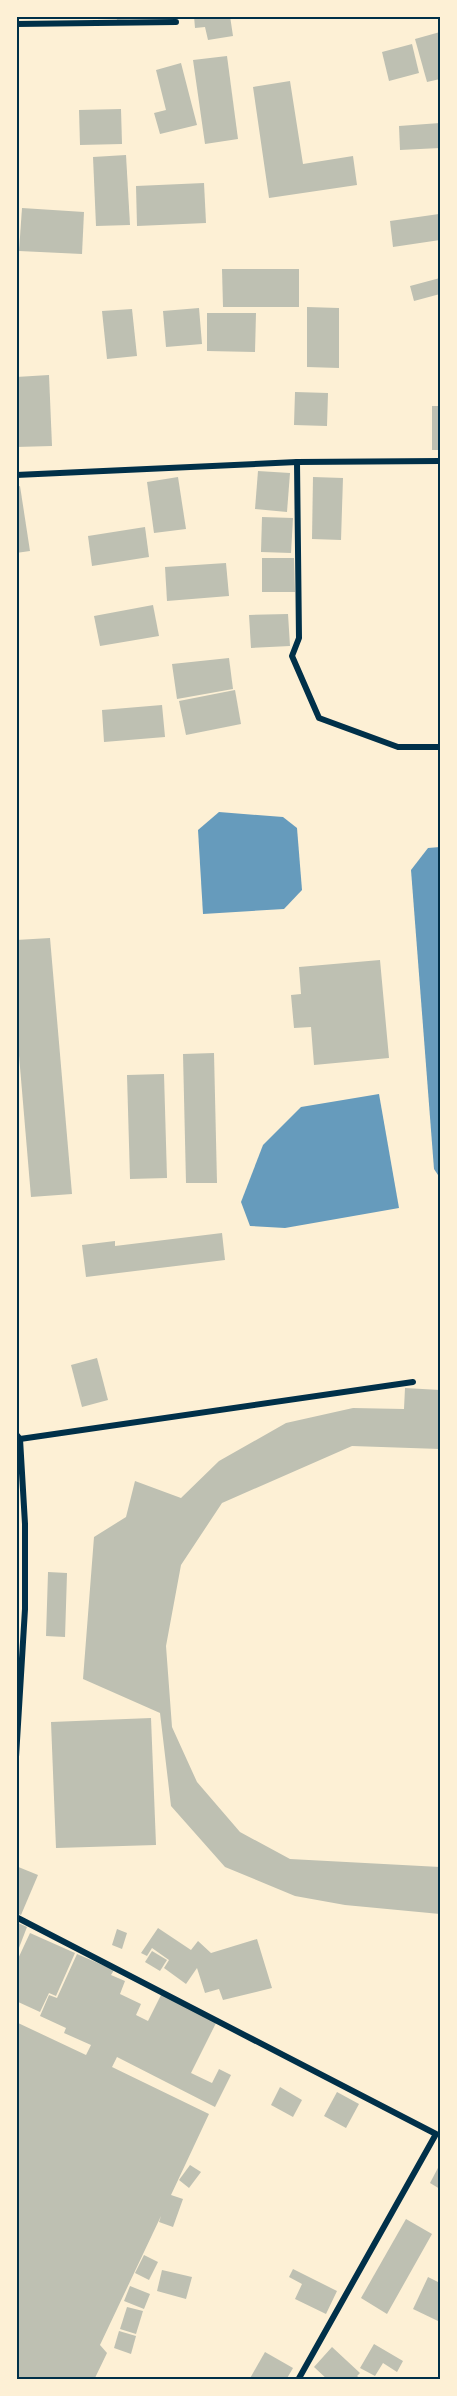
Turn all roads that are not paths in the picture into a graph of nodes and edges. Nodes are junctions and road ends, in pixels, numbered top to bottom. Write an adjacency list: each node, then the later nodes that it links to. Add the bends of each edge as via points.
1 (176, 22): 2 (street)
2 (16, 24)
3 (441, 461): 4 (street)
4 (297, 462): 5 (street); 6 (street, via 298,638 292,656 319,718 398,747)
5 (16, 475)
6 (441, 747)
7 (413, 1382): 8 (street)
8 (18, 1437): 9 (street, via 25,1524 25,1609)
9 (16, 1757)
10 (16, 1917): 11 (street)
11 (438, 2135): 12 (street)
12 (298, 2379)

